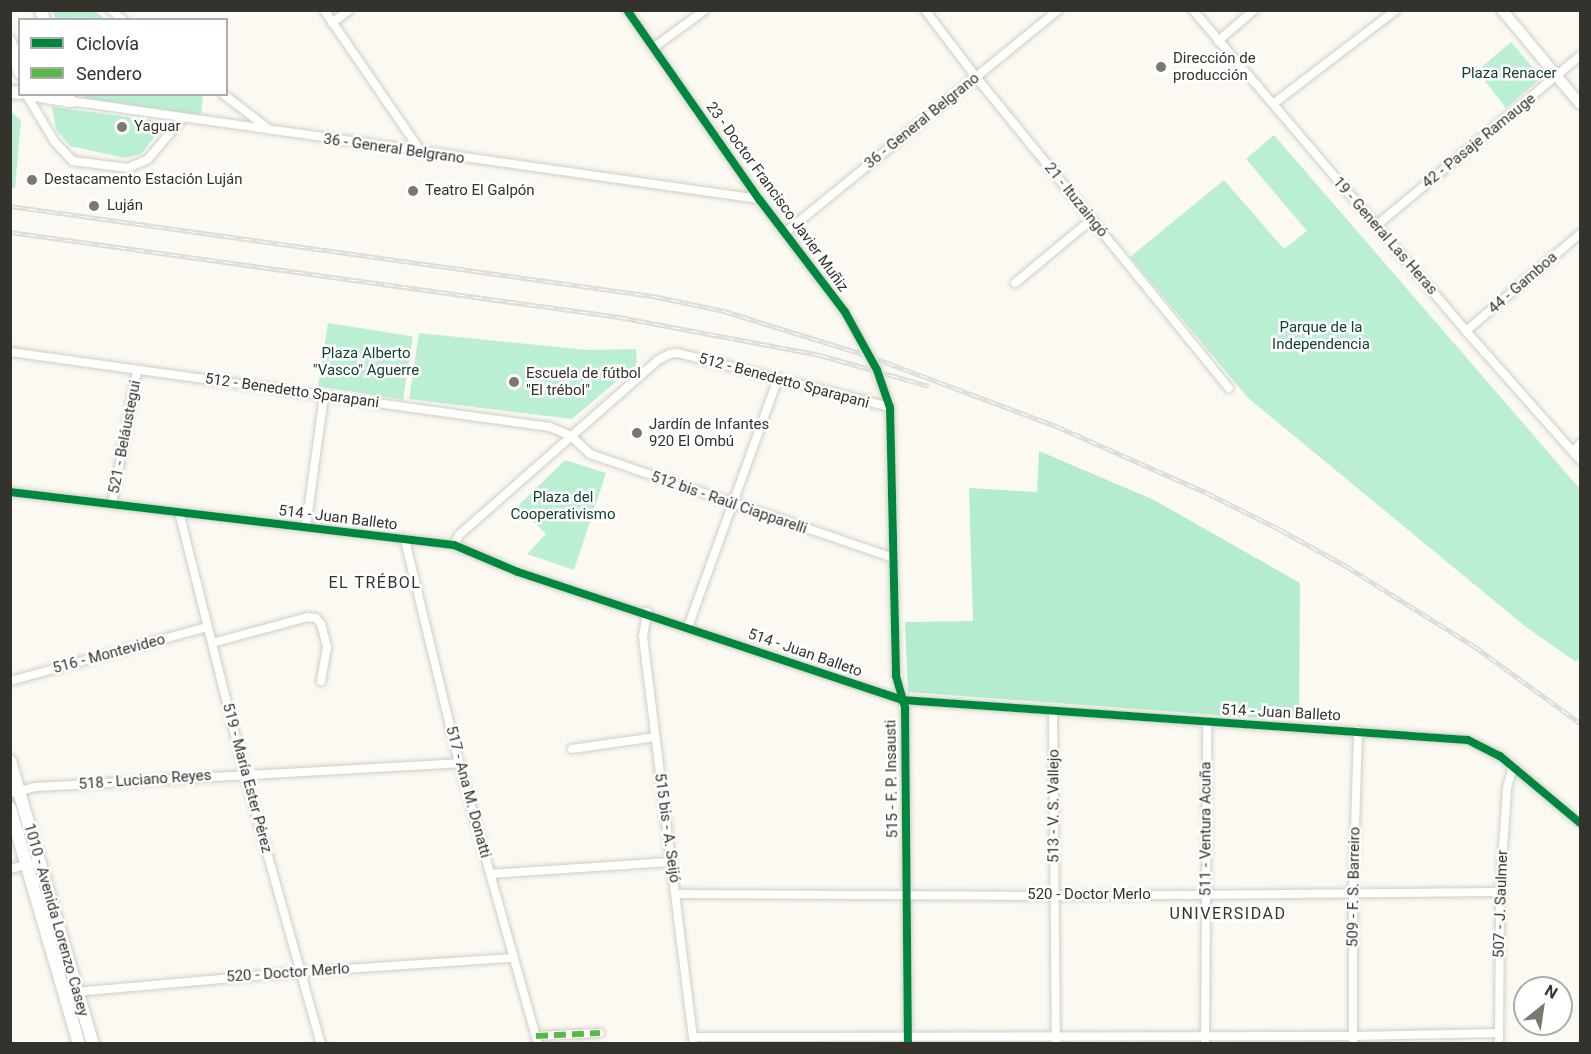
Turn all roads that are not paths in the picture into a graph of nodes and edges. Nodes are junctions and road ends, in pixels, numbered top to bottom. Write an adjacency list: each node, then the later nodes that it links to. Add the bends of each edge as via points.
1 (324, 10): 11 (street)
2 (349, 10): 11 (street)
3 (627, 10): 14 (street, 23 - Doctor Francisco Javier Muñiz)
4 (705, 10): 14 (street)
5 (925, 10): 18 (street, 21 - Ituzaingó)
6 (1058, 10): 18 (street, 36 - General Belgrano)
7 (1193, 10): 13 (street, 19 - General Las Heras)
8 (1254, 10): 13 (street)
9 (1396, 10): 23 (street)
10 (1502, 10): 17 (street)
11 (332, 22): 27 (street)
12 (10, 40): 16 (main road)
13 (1218, 41): 23 (street, 19 - General Las Heras)
14 (653, 48): 28 (street, 23 - Doctor Francisco Javier Muñiz)
15 (1581, 56): 17 (street, 42 - Pasaje Ramauge)
16 (18, 66)
17 (1557, 76): 24 (street); 30 (street, 42 - Pasaje Ramauge)
18 (976, 77): 29 (street, 21 - Ituzaingó); 31 (street, 36 - General Belgrano)
19 (29, 96): 25 (street, via 56,142 73,161 128,168 148,159)
20 (48, 96): 22 (main road, 36 - General Belgrano)
21 (226, 96): 26 (street)
22 (69, 98): 25 (street, 36 - General Belgrano)
23 (1273, 104): 30 (street, 19 - General Las Heras)
24 (1581, 104)
25 (182, 119): 26 (street, 36 - General Belgrano)
26 (272, 132): 27 (street, 36 - General Belgrano)
27 (422, 153): 28 (street, 36 - General Belgrano)
28 (759, 199): 31 (street, 23 - Doctor Francisco Javier Muñiz)
29 (1092, 219): 33 (street); 38 (street, 21 - Ituzaingó)
30 (1377, 225): 34 (street, 19 - General Las Heras)
31 (786, 232): 40 (street, 23 - Doctor Francisco Javier Muñiz, via 856,329)
32 (1581, 234): 34 (street, 44 - Gamboa)
33 (1015, 283)
34 (1466, 331): 43 (street, 19 - General Las Heras)
35 (10, 352): 36 (street, 512 - Benedetto Sparapani)
36 (137, 370): 39 (street, 512 - Benedetto Sparapani); 46 (street, 521 - Beláustegui)
37 (778, 379): 40 (street, 512 - Benedetto Sparapani); 41 (street, 512 - Benedetto Sparapani, via 678,353 657,360); 47 (street)
38 (1229, 388)
39 (324, 396): 41 (street, 512 - Benedetto Sparapani, via 550,427); 49 (street)
40 (890, 407): 52 (street, 515 - F. P. Insausti)
41 (572, 436): 47 (street, 512 bis - Raúl Ciapparelli, via 590,454); 51 (street, via 459,535)
42 (1581, 444): 43 (street)
43 (1573, 451): 44 (street, 19 - General Las Heras)
44 (1581, 460)
45 (10, 492): 46 (street, 514 - Juan Balleto)
46 (112, 504): 48 (street, 514 - Juan Balleto)
47 (732, 504): 52 (street, 512 bis - Raúl Ciapparelli); 55 (street)
48 (180, 512): 49 (street, 514 - Juan Balleto); 54 (street, 519 - María Ester Pérez)
49 (306, 527): 50 (street, 514 - Juan Balleto)
50 (405, 540): 51 (street, 514 - Juan Balleto); 66 (street, 517 - Ana M. Donatti)
51 (454, 545): 53 (street, 514 - Juan Balleto, via 519,572)
52 (894, 558): 59 (street, 515 - F. P. Insausti, via 896,676)
53 (647, 612): 55 (street, 514 - Juan Balleto); 63 (street, 515 bis - A. Seijó, via 643,637)
54 (208, 627): 56 (street, 519 - María Ester Pérez); 57 (street, 516 - Montevideo)
55 (688, 627): 59 (street, 514 - Juan Balleto)
56 (212, 643): 58 (street, via 316,618 327,647); 68 (street, 519 - María Ester Pérez)
57 (10, 681)
58 (321, 681)
59 (902, 700): 60 (street, 514 - Juan Balleto); 80 (street, 515 - F. P. Insausti)
60 (1053, 712): 61 (street, 514 - Juan Balleto); 82 (street, 513 - V. S. Vallejo)
61 (1207, 723): 62 (street, 514 - Juan Balleto); 81 (street, 511 - Ventura Acuña)
62 (1358, 731): 67 (street, 514 - Juan Balleto, via 1468,740); 77 (street, 509 - F. S. Barreiro)
63 (655, 737): 64 (street); 73 (street, 515 bis - A. Seijó)
64 (572, 749)
65 (10, 761): 69 (main road, 1010 - Avenida Lorenzo Casey)
66 (459, 763): 68 (street, 518 - Luciano Reyes); 76 (street, 517 - Ana M. Donatti)
67 (1513, 766): 71 (street, 514 - Juan Balleto); 78 (street, 507 - J. Saulmer, via 1507,788)
68 (245, 774): 69 (street, 518 - Luciano Reyes); 84 (street, 519 - María Ester Pérez)
69 (14, 791): 72 (main road, 1010 - Avenida Lorenzo Casey)
70 (10, 808): 74 (main road, 1010 - Avenida Lorenzo Casey)
71 (1581, 823)
72 (39, 861): 74 (street); 85 (main road, 1010 - Avenida Lorenzo Casey)
73 (670, 862): 76 (street); 79 (street, 515 bis - A. Seijó)
74 (26, 864): 75 (street); 86 (main road, 1010 - Avenida Lorenzo Casey)
75 (10, 868)
76 (490, 874): 83 (street, 517 - Ana M. Donatti)
77 (1353, 891): 78 (street, 520 - Doctor Merlo); 81 (street, 520 - Doctor Merlo); 93 (street, 509 - F. S. Barreiro)
78 (1500, 892): 88 (street, 507 - J. Saulmer)
79 (677, 894): 80 (street, 520 - Doctor Merlo); 91 (street, 515 bis - A. Seijó)
80 (907, 894): 82 (street, 520 - Doctor Merlo); 94 (street, 515 - F. P. Insausti)
81 (1205, 894): 82 (street, 520 - Doctor Merlo); 89 (street, 511 - Ventura Acuña)
82 (1055, 896): 92 (street, 513 - V. S. Vallejo)
83 (513, 958): 84 (street, 520 - Doctor Merlo); 90 (street, 517 - Ana M. Donatti)
84 (300, 972): 85 (street, 520 - Doctor Merlo); 97 (street, 519 - María Ester Pérez)
85 (77, 990): 86 (street, 520 - Doctor Merlo); 96 (main road, 1010 - Avenida Lorenzo Casey)
86 (64, 993): 95 (main road, 1010 - Avenida Lorenzo Casey)
87 (600, 1033): 90 (street)
88 (1499, 1033): 93 (street); 98 (street, 507 - J. Saulmer)
89 (1205, 1039): 92 (street); 93 (street)
90 (537, 1040)
91 (694, 1040): 94 (street)
92 (1056, 1040): 94 (street)
93 (1353, 1040)
94 (908, 1041)
95 (79, 1044)
96 (93, 1044)
97 (321, 1044)
98 (1499, 1044)

